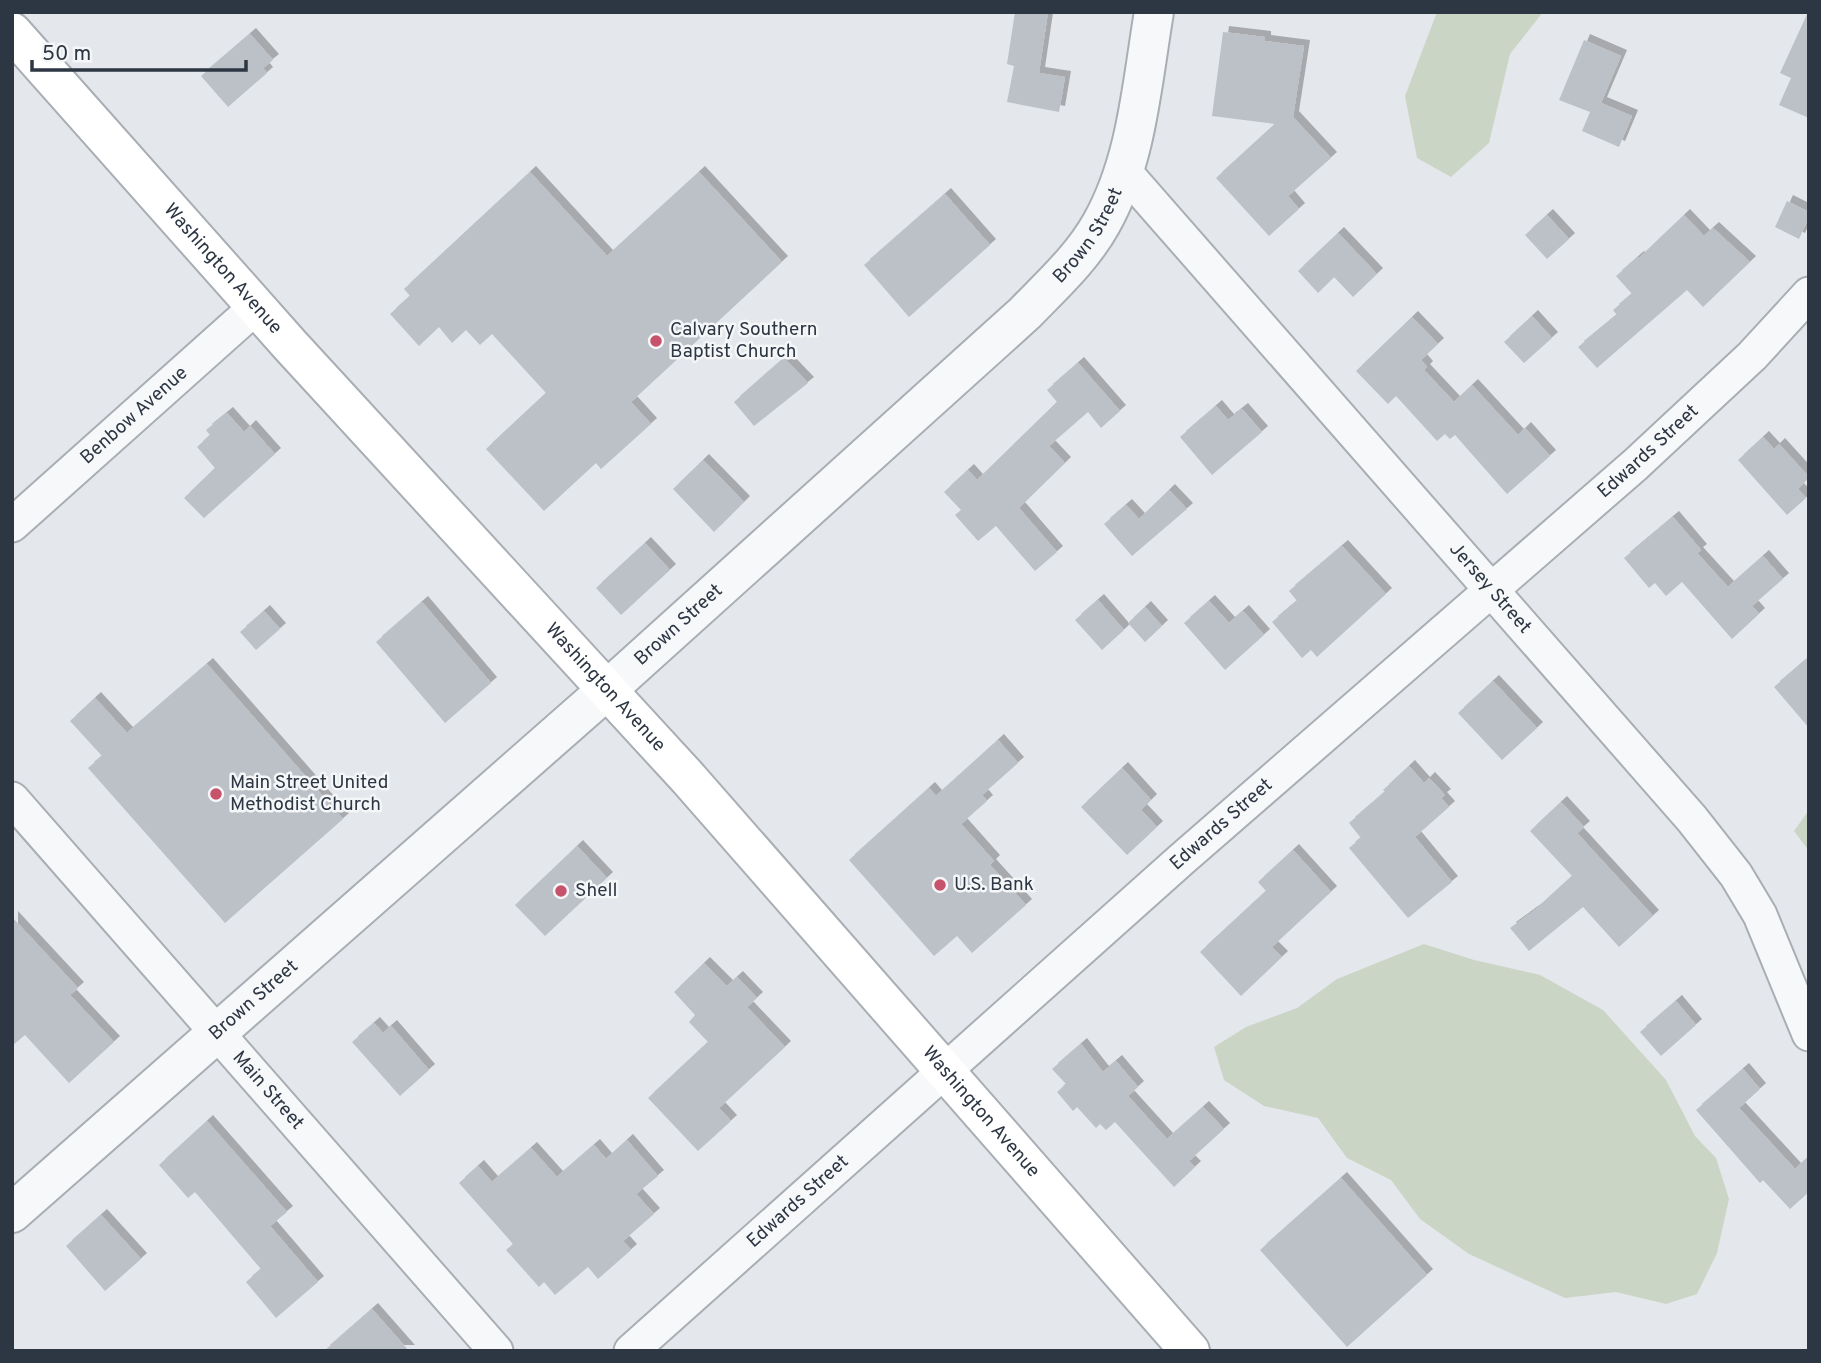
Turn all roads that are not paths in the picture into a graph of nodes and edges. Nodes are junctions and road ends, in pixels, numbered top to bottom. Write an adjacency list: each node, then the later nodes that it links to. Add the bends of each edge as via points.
1 (1154, 12): 3 (street, Brown Street)
2 (12, 32): 5 (main road, Washington Avenue)
3 (1124, 171): 7 (street, Jersey Street); 8 (street, Brown Street, via 1095,234 1076,261 1025,313)
4 (1809, 294): 7 (street, Edwards Street, via 1752,356 1635,465)
5 (256, 307): 6 (street, Benbow Avenue); 8 (main road, Washington Avenue)
6 (12, 526)
7 (1492, 589): 11 (street, Jersey Street, via 1736,875 1760,915); 12 (street, Edwards Street)
8 (608, 689): 10 (street, Brown Street); 12 (main road, Washington Avenue)
9 (12, 799): 10 (street, Main Street)
10 (215, 1033): 13 (street, Brown Street); 14 (street, Main Street)
11 (1809, 1034)
12 (945, 1072): 15 (street, Edwards Street); 16 (main road, Washington Avenue)
13 (12, 1213)
14 (496, 1351)
15 (631, 1351)
16 (1190, 1351)

